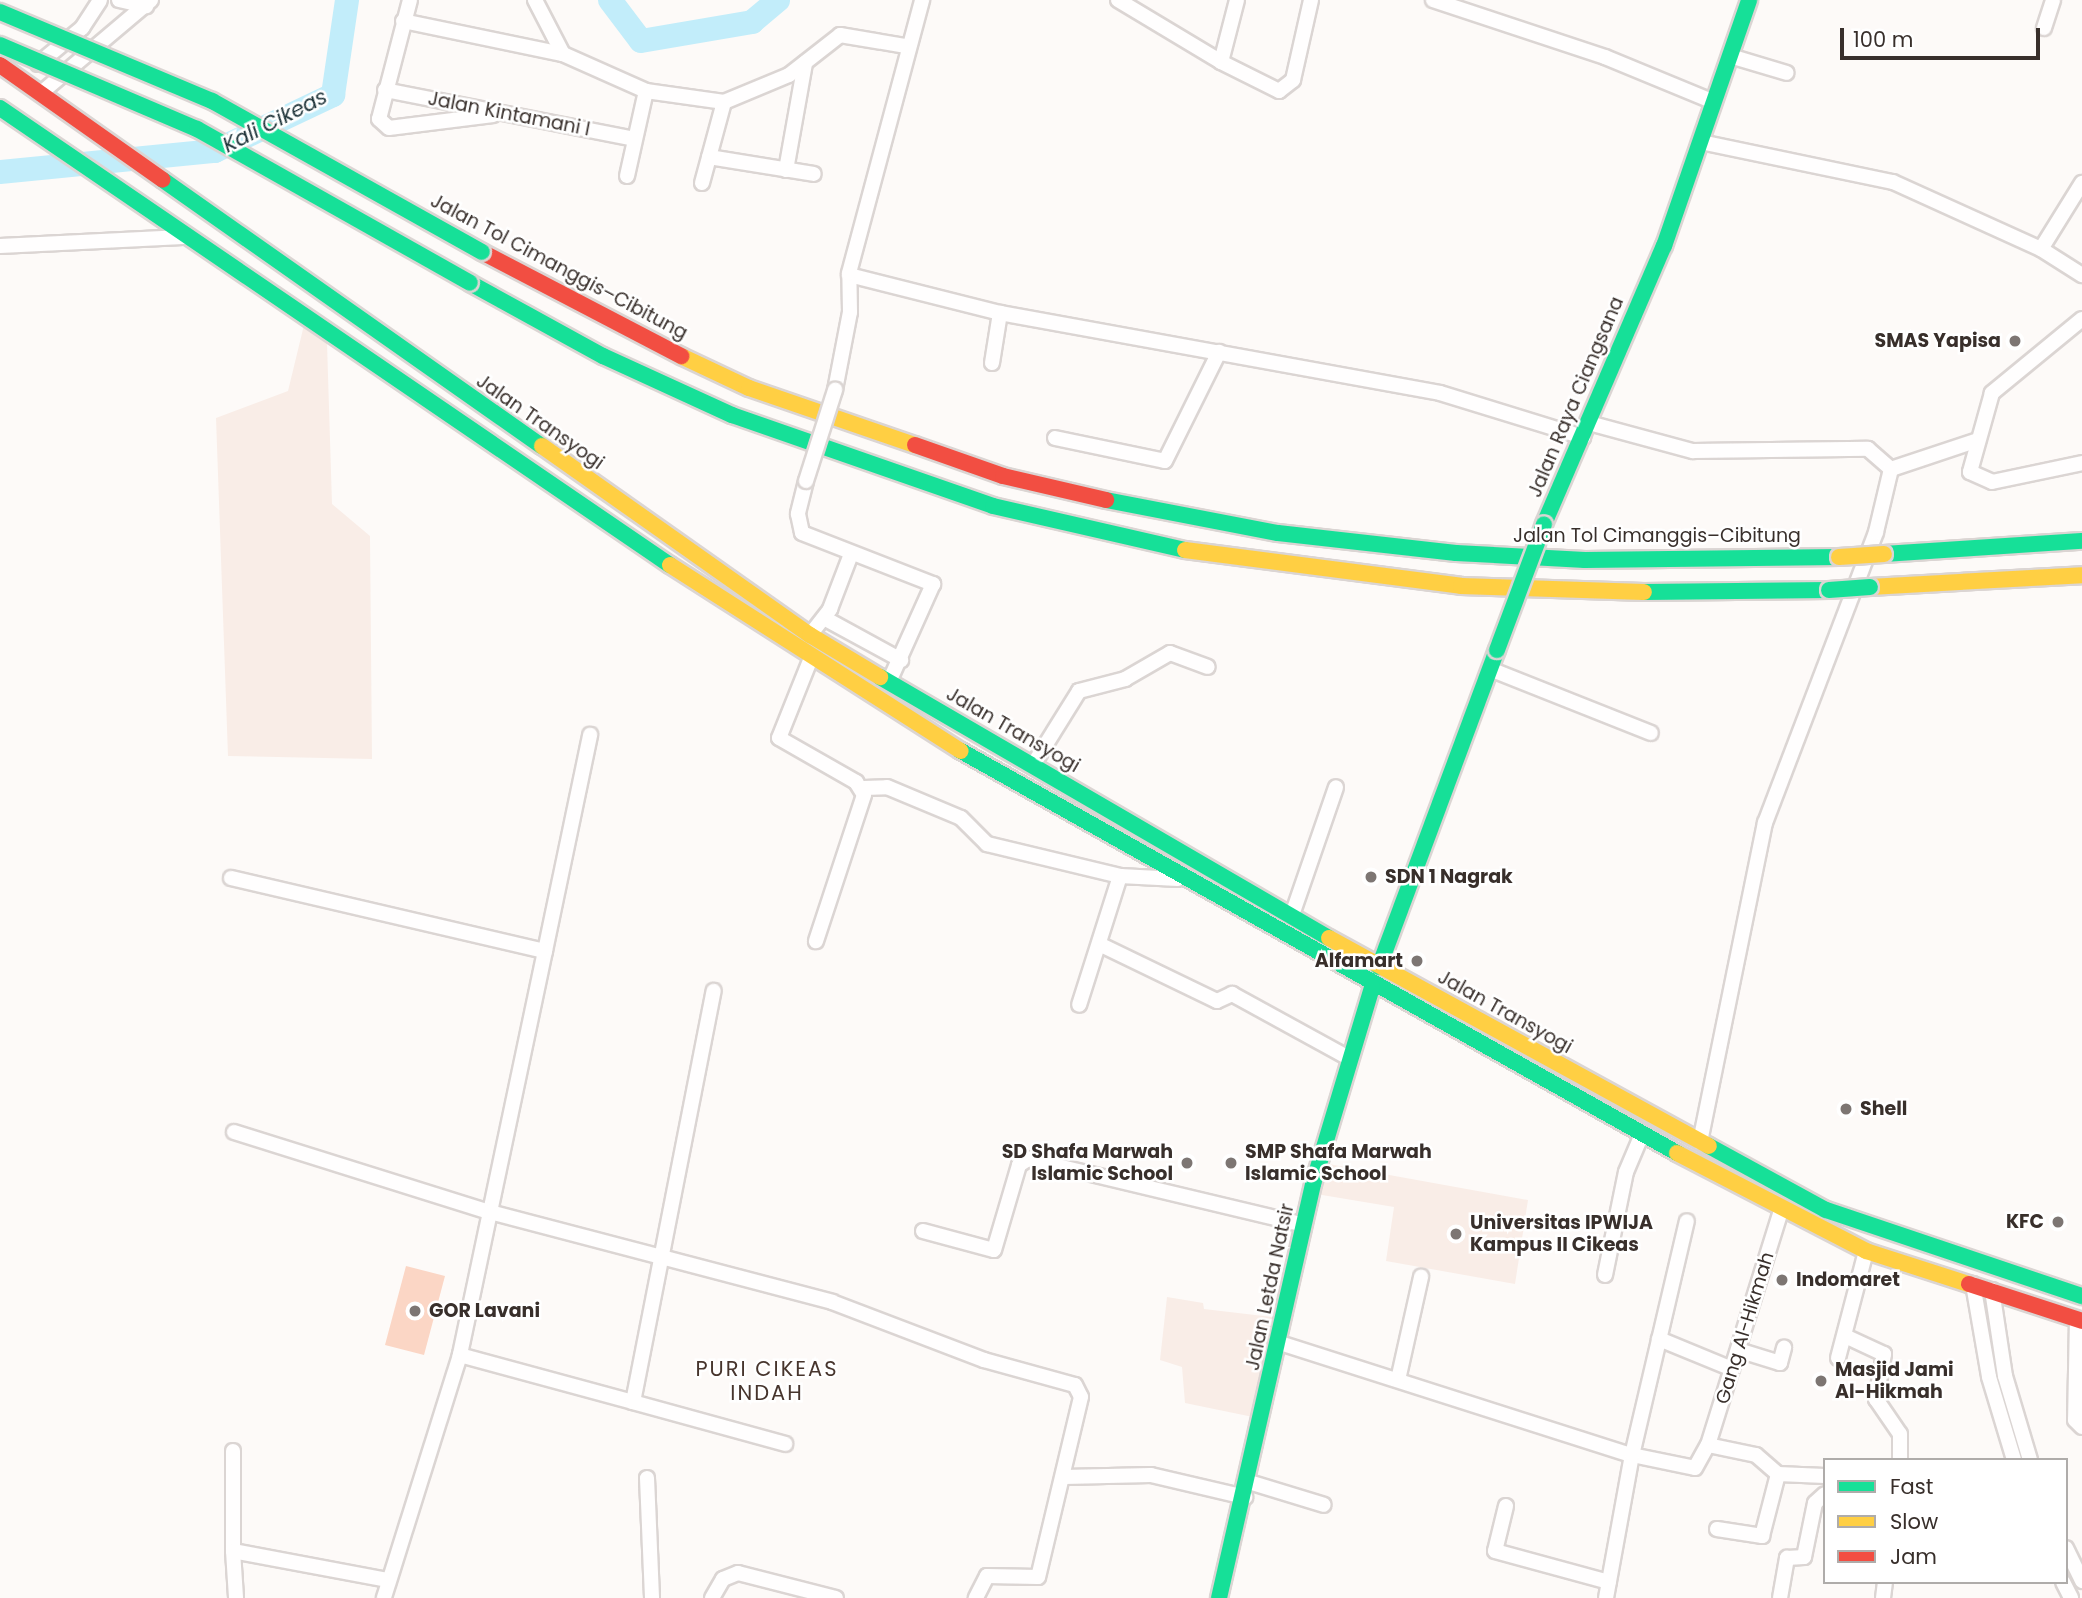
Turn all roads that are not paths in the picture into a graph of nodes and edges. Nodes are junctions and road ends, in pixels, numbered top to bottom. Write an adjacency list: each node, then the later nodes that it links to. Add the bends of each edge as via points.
1 (100, 0): 24 (street, via 82,28)
2 (119, 0): 12 (street)
3 (410, 0): 14 (street)
4 (536, 0): 18 (street)
5 (922, 0): 17 (street)
6 (1118, 0): 20 (street)
7 (1237, 0): 20 (street)
8 (1311, 0): 20 (street, via 1288,88 1279,91)
9 (1433, 0): 29 (street, via 1605,57)
10 (1749, 0): 19 (main road, Jalan Raya Ciangsana)
11 (2053, 0): 15 (street)
12 (149, 3): 27 (street)
13 (0, 12): 54 (main road, Jalan Tol Cimanggis–Cibitung, bridge, via 212,101 619,327 748,388 1003,476 1278,533 1456,554 1585,560 1839,557)
14 (403, 21): 18 (street); 25 (street)
15 (2044, 28)
16 (0, 45): 56 (main road, bridge, via 197,129 603,356 807,444 993,506 1131,540 1276,565 1461,586 1585,593 1829,590)
17 (906, 46): 21 (street, via 841,35); 43 (street)
18 (563, 54): 26 (street)
19 (1730, 56): 23 (street); 29 (main road, Jalan Raya Ciangsana)
20 (1221, 62)
21 (805, 64): 28 (street, via 757,92); 35 (street)
22 (0, 65): 24 (main road, Jalan Transyogi)
23 (1787, 73)
24 (20, 78): 27 (main road, Jalan Transyogi)
25 (385, 90): 31 (street, Jalan Kintamani I); 31 (street, via 379,119 389,128)
26 (646, 91): 28 (street); 32 (street)
27 (41, 93): 58 (main road, Jalan Transyogi)
28 (724, 102): 34 (street)
29 (1714, 102): 33 (main road, Jalan Raya Ciangsana)
30 (0, 108): 40 (main road)
31 (505, 113): 32 (street, Jalan Kintamani I)
32 (634, 139): 37 (street)
33 (1702, 142): 42 (street, via 1893,182); 49 (main road, Jalan Raya Ciangsana)
34 (709, 158): 35 (street); 38 (street)
35 (786, 170): 36 (street)
36 (814, 174)
37 (627, 176)
38 (702, 183)
39 (2082, 183): 42 (street)
40 (183, 237): 41 (street); 59 (main road)
41 (0, 246)
42 (2041, 249): 44 (street)
43 (849, 275): 45 (street); 55 (street, bridge, via 849,323 835,390 798,514 802,533)
44 (2082, 275)
45 (1000, 313): 47 (street); 48 (street)
46 (2082, 319): 51 (street, via 1992,393)
47 (1219, 352): 49 (street, via 1440,393); 50 (street, via 1165,461)
48 (992, 363)
49 (1586, 430): 53 (street, via 1693,451 1868,449); 62 (main road, Jalan Raya Ciangsana, bridge, via 1544,524)
50 (1055, 438)
51 (1975, 441): 52 (street, via 1970,472 1992,482); 53 (street)
52 (2082, 463)
53 (1891, 469): 85 (street, via 1876,532 1765,822)
54 (2082, 541)
55 (850, 554): 57 (street); 60 (street, via 933,584)
56 (2082, 575)
57 (824, 618): 58 (street); 60 (street)
58 (810, 635): 63 (main road, Jalan Transyogi)
59 (811, 658): 67 (main road); 70 (street, via 779,738)
60 (901, 660): 63 (street)
61 (1208, 667): 68 (street, via 1170,653 1125,680 1079,691)
62 (1490, 669): 64 (street); 78 (main road, Jalan Raya Ciangsana)
63 (889, 682): 66 (main road, Jalan Transyogi)
64 (1651, 733)
65 (590, 735): 77 (street)
66 (981, 737): 67 (main road); 68 (main road, Jalan Transyogi)
67 (970, 757): 73 (main road)
68 (1033, 765): 74 (main road, Jalan Transyogi)
69 (1336, 787): 74 (street)
70 (864, 788): 71 (street, via 887,787 961,818 987,844); 75 (street)
71 (1120, 876): 73 (street); 76 (street)
72 (231, 878): 77 (street)
73 (1185, 880): 79 (main road)
74 (1292, 915): 78 (main road, Jalan Transyogi)
75 (816, 941)
76 (1099, 944): 81 (street); 82 (street, via 1217,1001 1232,994)
77 (545, 951): 87 (street)
78 (1379, 967): 85 (main road, Jalan Transyogi)
79 (1372, 987): 82 (main road, Jalan Letda Natsir); 84 (main road)
80 (715, 991): 92 (street)
81 (1079, 1005)
82 (1347, 1057): 89 (main road, Jalan Letda Natsir)
83 (234, 1132): 87 (street)
84 (1641, 1136): 86 (main road); 93 (street, via 1623,1182)
85 (1700, 1142): 97 (main road, Jalan Transyogi, via 1847,1218)
86 (1781, 1211): 91 (main road); 103 (street, Gang Al-Hikmah)
87 (490, 1212): 92 (street); 104 (street)
88 (1687, 1221): 100 (street)
89 (1304, 1225): 90 (street, via 1028,1159 1019,1165 994,1250); 101 (main road, Jalan Letda Natsir)
90 (923, 1231)
91 (1867, 1251): 95 (main road); 99 (street)
92 (660, 1256): 108 (street); 119 (street, via 832,1302 984,1360 1075,1385 1081,1397)
93 (1605, 1275)
94 (1421, 1277): 107 (street)
95 (1973, 1284): 96 (main road); 115 (street, via 1990,1377)
96 (1992, 1290): 98 (main road); 116 (street, via 2005,1376)
97 (2082, 1296)
98 (2080, 1320): 109 (street, via 2075,1420)
99 (1845, 1336): 105 (street); 114 (street, via 1884,1354 1876,1399 1900,1434)
100 (1659, 1339): 106 (street); 113 (street)
101 (1280, 1343): 107 (street); 121 (main road, Jalan Letda Natsir)
102 (1784, 1348): 103 (street, via 1780,1363)
103 (1738, 1350): 106 (street, Gang Al-Hikmah)
104 (460, 1355): 108 (street); 128 (street)
105 (1838, 1358)
106 (1732, 1369): 111 (street, Gang Al-Hikmah)
107 (1398, 1380): 113 (street)
108 (633, 1402): 110 (street)
109 (2082, 1427)
110 (785, 1444)
111 (1708, 1445): 113 (street, via 1695,1468); 117 (street, via 1756,1455)
112 (233, 1451): 126 (street)
113 (1632, 1455): 130 (street)
114 (1899, 1458)
115 (2013, 1458)
116 (2029, 1458)
117 (1778, 1474): 118 (street); 125 (street, via 1762,1536)
118 (1823, 1476)
119 (1064, 1477): 121 (street, via 1151,1475); 136 (street, via 1037,1579 987,1576)
120 (647, 1478): 133 (street)
121 (1247, 1490): 123 (street); 137 (main road, Jalan Letda Natsir)
122 (1823, 1496): 139 (street, via 1815,1503 1804,1557 1787,1558)
123 (1324, 1505)
124 (1506, 1506): 130 (street, via 1495,1551)
125 (1717, 1529)
126 (233, 1551): 128 (street); 131 (street)
127 (2068, 1552): 129 (street)
128 (388, 1580): 132 (street)
129 (2082, 1581)
130 (1609, 1583): 138 (street)
131 (236, 1598)
132 (384, 1598)
133 (652, 1598)
134 (712, 1598): 135 (street, via 723,1579 737,1573)
135 (836, 1598)
136 (976, 1598)
137 (1219, 1598)
138 (1606, 1598)
139 (1780, 1598)

